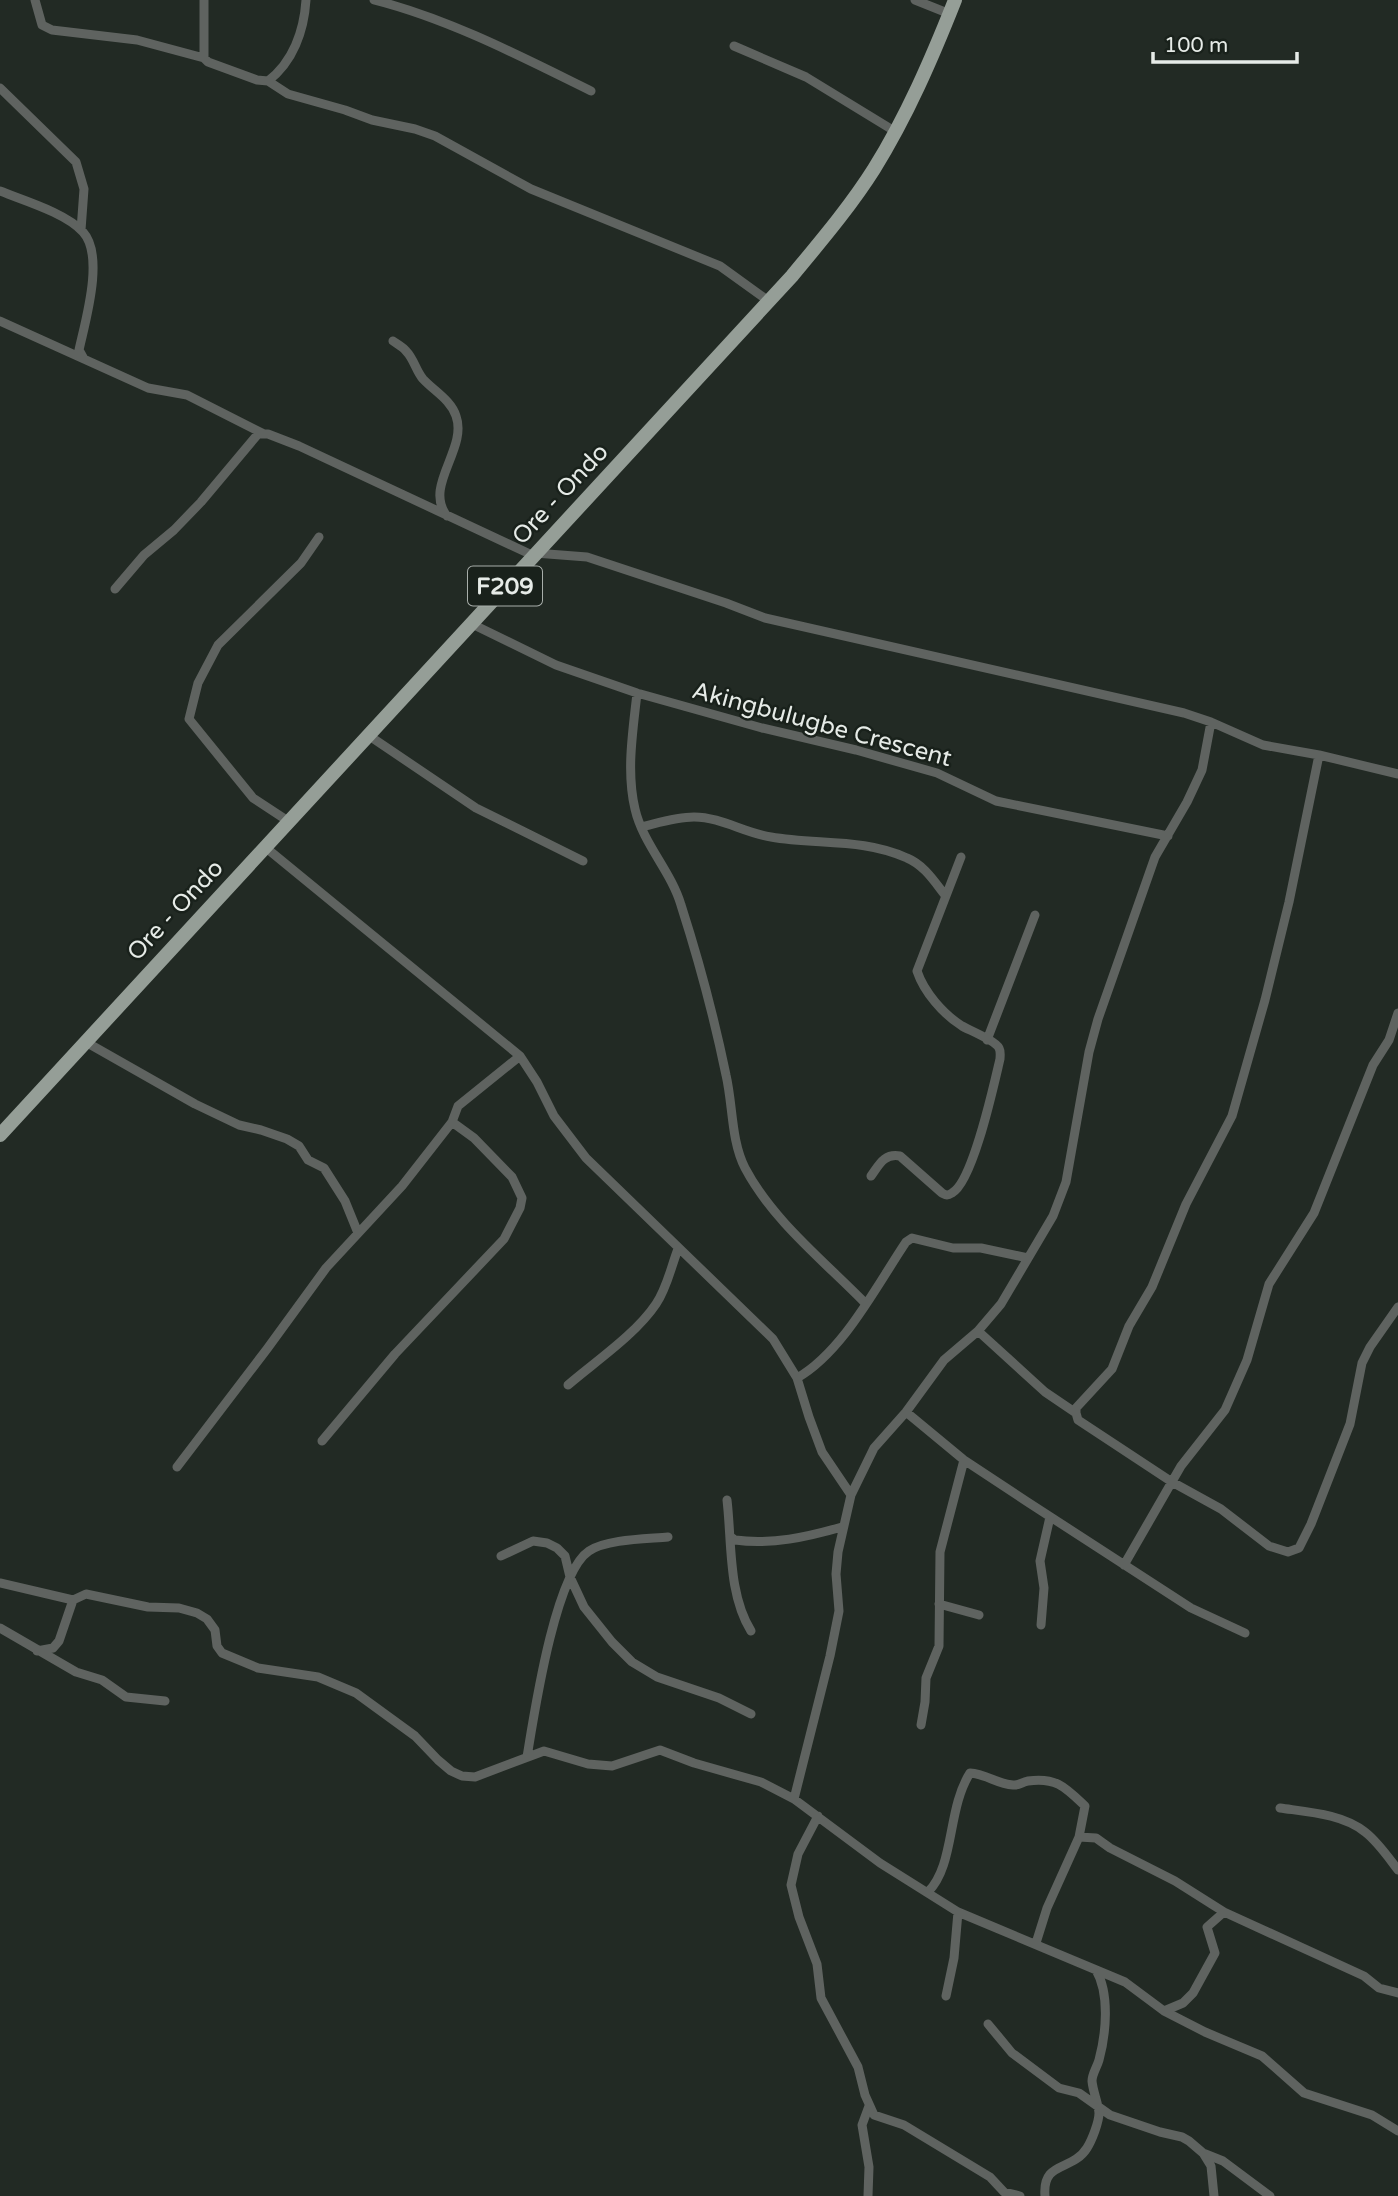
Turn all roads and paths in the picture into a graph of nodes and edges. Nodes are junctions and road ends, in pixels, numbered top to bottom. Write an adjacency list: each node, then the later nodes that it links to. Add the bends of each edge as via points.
1 (35, 0): 8 (street, via 42,25 52,30 137,40)
2 (204, 0): 8 (street)
3 (306, 0): 9 (street, via 300,37 284,66)
4 (374, 0): 11 (street, via 441,23)
5 (915, 0): 6 (street)
6 (952, 7): 12 (main road, Ore - Ondo / F209)
7 (734, 46): 12 (street, via 806,78)
8 (204, 58): 9 (street)
9 (268, 81): 15 (street, via 288,93 435,136 531,189 720,266)
10 (0, 88): 14 (street, via 76,162 84,189)
11 (591, 91)
12 (896, 132): 15 (main road, Ore - Ondo / F209, via 834,225)
13 (0, 191): 14 (street)
14 (81, 230): 18 (street, via 92,259 93,291 79,350)
15 (770, 302): 22 (main road, Ore - Ondo / F209)
16 (0, 321): 18 (street)
17 (393, 341): 20 (street, via 456,415 457,444 441,489 442,510)
18 (85, 360): 19 (street, via 148,388 187,395)
19 (264, 434): 20 (street); 23 (street, via 253,438 201,502)
20 (447, 516): 22 (street)
21 (319, 537): 30 (street, via 301,563 218,645 198,683 189,719 253,798)
22 (534, 554): 24 (main road, Ore - Ondo / F209); 26 (street, via 587,557 765,618)
23 (115, 589)
24 (472, 624): 25 (street, Akingbulugbe Crescent, via 556,665); 27 (main road, Ore - Ondo / F209)
25 (637, 693): 31 (street, via 631,778); 32 (street, Akingbulugbe Crescent, via 937,773 996,801)
26 (1211, 722): 28 (street, via 1263,744); 32 (street, via 1202,770)
27 (368, 735): 30 (main road, Ore - Ondo / F209); 35 (street, via 476,808)
28 (1319, 755): 29 (street); 54 (street, via 1289,902 1232,1116 1186,1204 1112,1369)
29 (1398, 774)
30 (288, 821): 33 (main road, Ore - Ondo / F209)
31 (641, 827): 36 (street, via 693,817 772,838 858,844 910,859); 48 (street, via 677,893 687,924 714,1014 744,1166 762,1196 797,1236)
32 (1168, 836): 47 (street, via 1151,868 1098,1018 1066,1182 1053,1216)
33 (265, 847): 40 (main road, Ore - Ondo / F209); 41 (street)
34 (961, 857): 36 (street)
35 (583, 861)
36 (945, 894): 39 (street, via 917,971 946,1014)
37 (1035, 915): 39 (street)
38 (1398, 1013): 58 (street, via 1314,1213 1269,1284 1247,1360 1225,1410)
39 (987, 1040): 44 (street, via 999,1048 1000,1059 976,1148 954,1192 942,1193 892,1154)
40 (84, 1041): 43 (main road, Ore - Ondo / F209); 45 (street, via 195,1104 299,1146 308,1160 324,1168)
41 (520, 1056): 42 (street, via 458,1106); 46 (street, via 554,1116 586,1158)
42 (452, 1122): 45 (street); 55 (street, via 512,1177 522,1198 520,1208 504,1239 395,1353)
43 (0, 1134)
44 (871, 1176)
45 (358, 1233): 57 (street, via 326,1268)
46 (678, 1249): 51 (street, via 752,1316); 52 (street, via 655,1305)
47 (1028, 1258): 48 (street, via 912,1238); 50 (street, via 1001,1304)
48 (865, 1303): 51 (street, via 820,1361)
49 (1398, 1307): 58 (street, via 1362,1363 1350,1424 1299,1548 1278,1551 1221,1509)
50 (978, 1331): 53 (street, via 944,1360); 54 (street, via 1045,1392)
51 (797, 1378): 59 (street, via 822,1452)
52 (568, 1385)
53 (906, 1412): 56 (street); 59 (street, via 874,1448)
54 (1076, 1413): 58 (street, via 1078,1420)
55 (322, 1441)
56 (964, 1460): 61 (street); 70 (street, via 940,1552)
57 (177, 1467)
58 (1172, 1482): 66 (street)
59 (851, 1495): 62 (street)
60 (727, 1500): 63 (street)
61 (1050, 1517): 66 (street); 72 (street, via 1040,1561 1044,1588)
62 (842, 1527): 63 (street, via 787,1540 745,1542); 81 (street, via 836,1574 839,1611)
63 (731, 1536): 74 (street, via 735,1584 742,1617)
64 (668, 1537): 67 (street, via 592,1548)
65 (501, 1556): 67 (street, via 533,1541 547,1543 565,1556)
66 (1124, 1565): 75 (street, via 1191,1608)
67 (570, 1577): 78 (street, via 590,1615 632,1662 657,1677); 80 (street, via 556,1617)
68 (0, 1583): 69 (street)
69 (73, 1600): 76 (street, via 60,1641 53,1648); 80 (street, via 86,1594 197,1613 215,1630 222,1653 258,1668 318,1677 356,1693 462,1776 475,1777)
70 (939, 1604): 71 (street); 79 (street, via 939,1646 926,1678)
71 (979, 1615)
72 (1041, 1625)
73 (0, 1628): 76 (street)
74 (751, 1631)
75 (1245, 1633)
76 (37, 1651): 77 (street, via 102,1680 126,1697)
77 (165, 1701)
78 (751, 1714)
79 (920, 1725)
80 (527, 1757): 81 (street, via 544,1751 612,1766 660,1750 761,1782)
81 (794, 1799): 83 (street)
82 (1280, 1808): 85 (street, via 1349,1822 1366,1832)
83 (818, 1816): 86 (street); 95 (street, via 798,1854 791,1885 817,1964 821,1998 858,2067)
84 (1079, 1838): 86 (street, via 1085,1806 1054,1780 1011,1785 970,1773 958,1797 940,1876); 88 (street, via 1096,1838); 89 (street)
85 (1398, 1870)
86 (928, 1892): 87 (street)
87 (958, 1912): 89 (street); 92 (street)
88 (1224, 1912): 91 (street); 93 (street, via 1207,1927 1215,1953 1193,1993)
89 (1036, 1943): 90 (street)
90 (1095, 1969): 93 (street, via 1125,1982); 96 (street, via 1104,1993 1103,2039 1092,2078)
91 (1398, 1993)
92 (946, 1996)
93 (1164, 2011): 97 (street, via 1262,2056 1304,2093 1372,2115)
94 (988, 2024): 96 (street, via 1012,2053 1059,2088 1079,2093)
95 (869, 2106): 99 (street, via 862,2125 870,2167); 100 (street, via 874,2115 904,2125 990,2177 1004,2192)
96 (1098, 2107): 98 (street, via 1182,2137); 101 (street, via 1086,2149 1069,2164 1053,2169 1045,2179)
97 (1398, 2131)
98 (1203, 2153): 102 (street, via 1211,2166); 103 (street, via 1223,2161)
99 (868, 2196)
100 (1020, 2196)
101 (1045, 2196)
102 (1214, 2196)
103 (1270, 2196)

